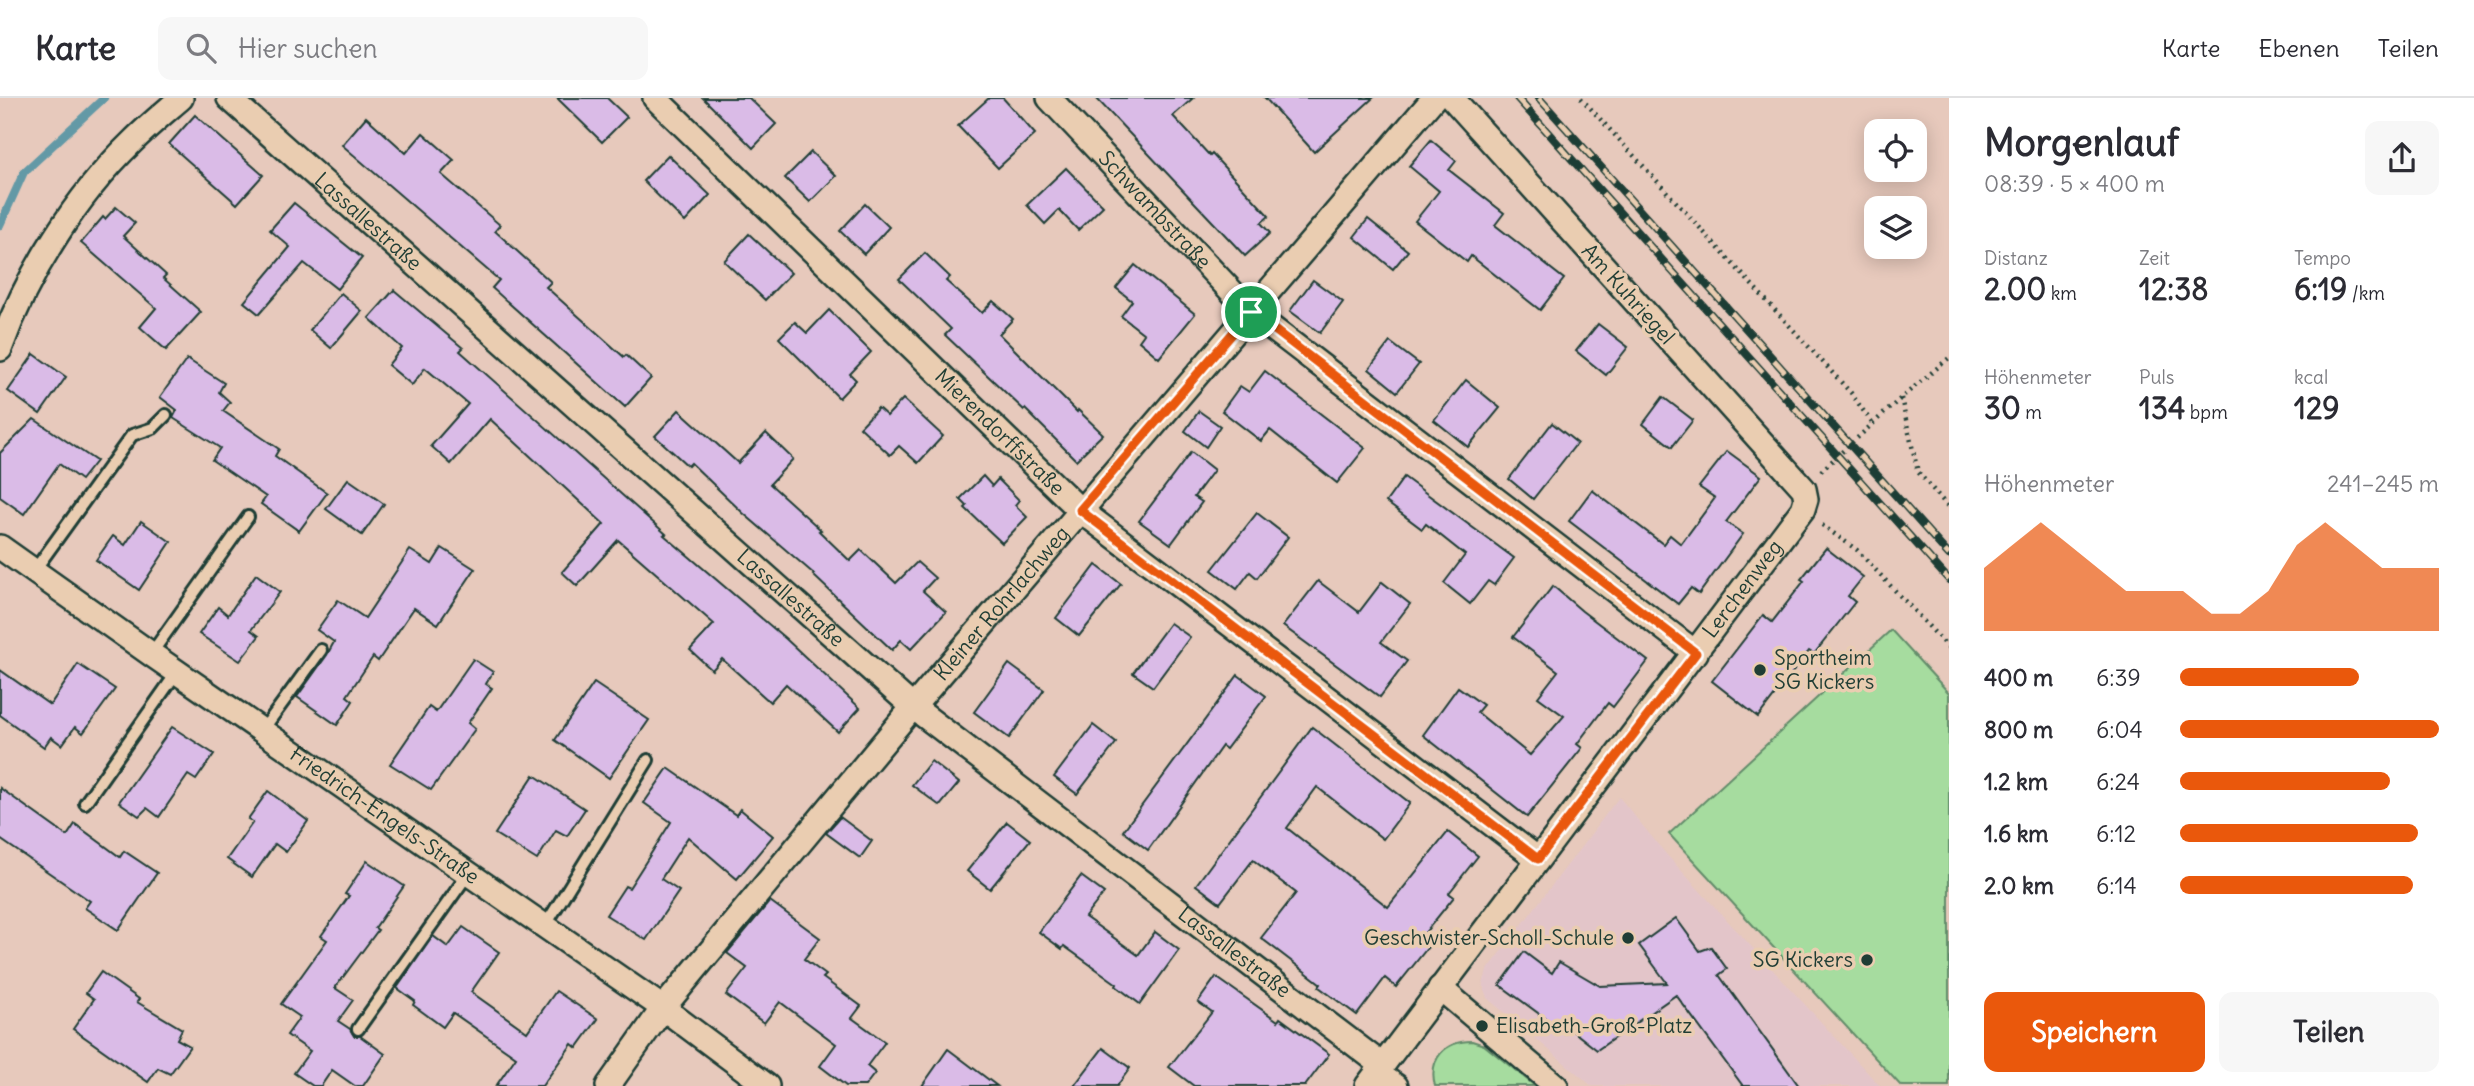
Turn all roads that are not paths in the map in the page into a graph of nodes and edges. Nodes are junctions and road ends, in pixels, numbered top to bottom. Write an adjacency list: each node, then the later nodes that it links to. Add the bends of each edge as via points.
1 (181, 98): 8 (street, via 131,143 83,198 43,259)
2 (229, 98): 19 (street, Lassallestraße)
3 (655, 98): 11 (street, Mierendorffstraße)
4 (1049, 98): 7 (street, Schwambstraße)
5 (1434, 98): 7 (street, Kleiner Rohrlachweg)
6 (1452, 98): 10 (street, Am Kuhriegel)
7 (1251, 312): 11 (street, Kleiner Rohrlachweg); 16 (street, Schwambstraße)
8 (0, 349)
9 (166, 415): 14 (lane, via 153,428 132,435)
10 (1803, 499): 16 (street, Lerchenweg)
11 (1080, 510): 19 (street, Kleiner Rohrlachweg); 23 (street, Mierendorffstraße)
12 (248, 517): 17 (lane)
13 (0, 547): 14 (street, Friedrich-Engels-Straße)
14 (34, 571): 17 (street, Friedrich-Engels-Straße)
15 (321, 650): 20 (lane)
16 (1696, 653): 23 (street, Lerchenweg)
17 (151, 654): 18 (street, Friedrich-Engels-Straße)
18 (177, 672): 20 (street, Friedrich-Engels-Straße); 22 (lane)
19 (913, 707): 27 (street, Kleiner Rohrlachweg); 29 (street, Lassallestraße)
20 (262, 731): 24 (street, Friedrich-Engels-Straße)
21 (648, 760): 25 (lane)
22 (85, 803)
23 (1538, 859): 26 (street, Lerchenweg)
24 (468, 874): 25 (street, Friedrich-Engels-Straße); 28 (lane)
25 (545, 926): 27 (street, Friedrich-Engels-Straße)
26 (1440, 988): 29 (street, Lerchenweg); 33 (street)
27 (663, 1007): 30 (street, Kleiner Rohrlachweg); 31 (street, Friedrich-Engels-Straße)
28 (358, 1029)
29 (1375, 1075): 32 (street, Lassallestraße)
30 (608, 1086)
31 (767, 1086)
32 (1396, 1086)
33 (1556, 1086)

